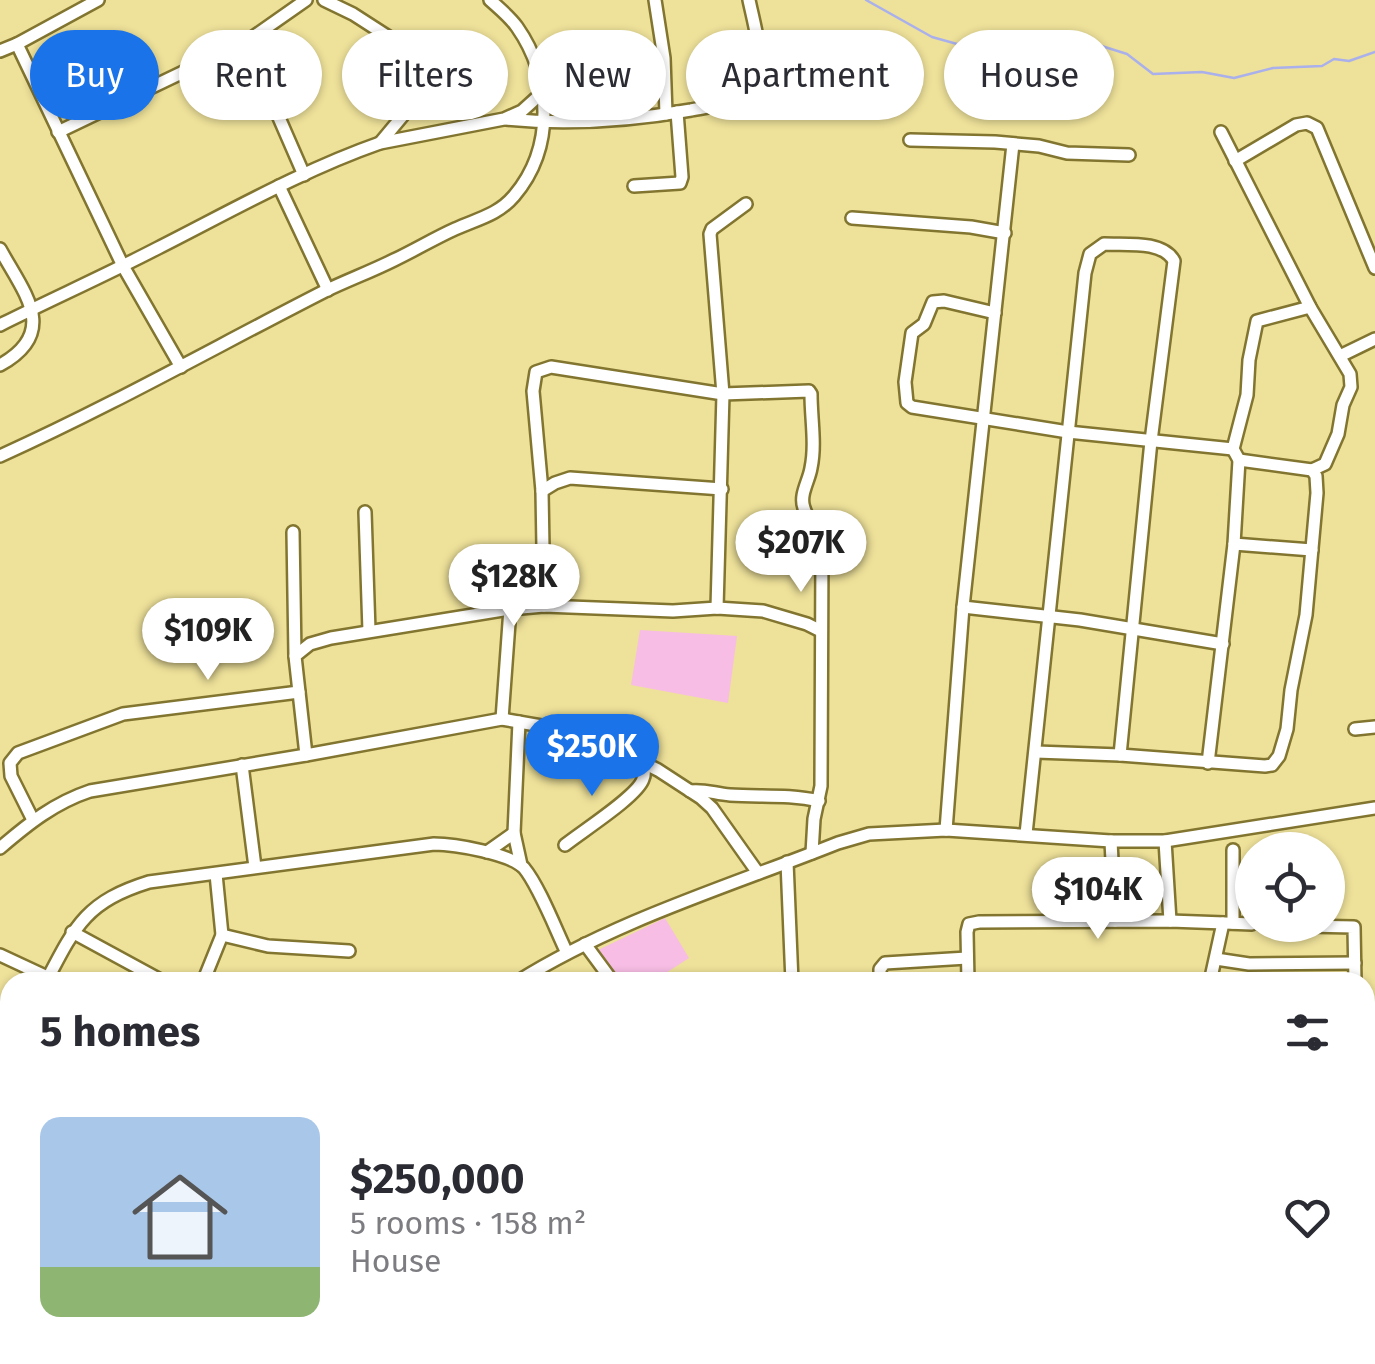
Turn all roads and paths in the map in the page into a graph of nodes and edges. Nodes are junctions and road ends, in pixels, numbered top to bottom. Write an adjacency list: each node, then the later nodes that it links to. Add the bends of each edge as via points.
1 (98, 0): 8 (street)
2 (306, 0): 7 (street)
3 (324, 0): 21 (street, via 392,37 414,69 415,101)
4 (490, 0): 9 (street)
5 (655, 0): 12 (street)
6 (749, 0): 12 (street, via 760,68 750,84 722,104)
7 (263, 30)
8 (17, 44): 10 (street); 18 (street)
9 (528, 46)
10 (0, 51)
11 (179, 74): 18 (street)
12 (671, 113): 17 (street); 27 (street, via 680,182)
13 (508, 119): 17 (street)
14 (280, 120): 25 (street)
15 (499, 120): 21 (street)
16 (546, 120): 17 (street)
17 (546, 123): 34 (street, via 532,171 504,207)
18 (58, 132): 32 (street)
19 (1221, 132): 24 (street)
20 (910, 140): 22 (street)
21 (380, 143): 25 (street)
22 (1013, 144): 23 (street); 30 (street)
23 (1128, 156)
24 (1235, 160): 33 (street, via 1296,125 1316,128); 35 (street)
25 (304, 175): 26 (street)
26 (279, 186): 32 (street); 34 (street)
27 (634, 186)
28 (746, 204): 43 (street, via 710,234)
29 (852, 218): 30 (street)
30 (1005, 234): 37 (street)
31 (0, 249): 36 (street)
32 (123, 266): 36 (street); 42 (street)
33 (1375, 268)
34 (328, 290): 42 (street)
35 (1310, 307): 40 (street); 47 (street, via 1258,321)
36 (33, 309): 38 (street); 41 (street, via 28,343)
37 (996, 313): 44 (street); 44 (street, via 933,302 912,334 905,382 912,407)
38 (0, 326)
39 (1375, 339): 40 (street)
40 (1340, 356): 49 (street, via 1351,387 1326,464)
41 (0, 365)
42 (181, 367): 48 (street)
43 (723, 394): 50 (street); 51 (street, via 550,367 536,372); 60 (street, via 811,394 812,460 802,498 822,544)
44 (982, 418): 45 (street); 57 (street)
45 (1068, 432): 46 (street); 46 (street, via 1090,254 1104,244 1160,247 1174,261); 61 (street)
46 (1150, 441): 47 (street); 63 (street)
47 (1236, 454): 49 (street); 54 (street)
48 (0, 456)
49 (1312, 470): 55 (street)
50 (722, 490): 51 (street, via 570,478); 59 (street)
51 (542, 491): 56 (street)
52 (366, 512): 64 (street)
53 (293, 532): 67 (street)
54 (1234, 544): 55 (street); 66 (street)
55 (1312, 550): 77 (street, via 1279,756 1265,766)
56 (544, 606): 58 (street); 59 (street)
57 (964, 607): 61 (street); 83 (street)
58 (510, 608): 64 (street); 69 (street)
59 (717, 608): 62 (street, via 764,611)
60 (821, 613): 62 (street); 65 (street)
61 (1050, 617): 63 (street); 73 (street)
62 (807, 624): 65 (street)
63 (1134, 628): 66 (street); 75 (street)
64 (368, 631): 67 (street, via 310,644)
65 (821, 632): 80 (street)
66 (1223, 644): 77 (street)
67 (295, 656): 68 (street)
68 (299, 692): 74 (street); 82 (street, via 123,714 18,753 10,776)
69 (502, 719): 70 (street); 74 (street)
70 (518, 722): 76 (street, via 608,744); 84 (street)
71 (1375, 727): 72 (street)
72 (1355, 729)
73 (1036, 752): 75 (street); 85 (street)
74 (306, 755): 78 (street)
75 (1120, 756): 77 (street)
76 (643, 762): 79 (street); 88 (street, via 640,785)
77 (1208, 763)
78 (242, 765): 82 (street, via 90,791); 95 (street)
79 (690, 791): 80 (street); 96 (street, via 712,808)
80 (819, 801): 92 (street)
81 (1375, 808): 87 (street)
82 (33, 820): 89 (street)
83 (946, 830): 85 (street); 92 (street, via 868,834)
84 (514, 833): 91 (street); 94 (street)
85 (1026, 834): 86 (street)
86 (1112, 841): 87 (street); 98 (street)
87 (1166, 841): 99 (street)
88 (565, 845)
89 (0, 848)
90 (1232, 850): 100 (street)
91 (487, 852): 94 (street); 95 (street, via 434,844)
92 (812, 853): 93 (street)
93 (786, 862): 96 (street); 120 (street)
94 (522, 864): 107 (street)
95 (255, 867): 97 (street)
96 (758, 873): 105 (street)
97 (216, 874): 103 (street, via 134,887 104,900); 104 (street)
98 (1114, 921): 99 (street); 109 (street, via 969,924)
99 (1170, 921): 100 (street)
100 (1228, 923): 101 (street); 110 (street)
101 (1235, 923)
102 (1345, 926): 111 (street, via 1354,926)
103 (72, 932): 114 (street); 115 (street)
104 (222, 935): 106 (street, via 268,946); 116 (street)
105 (584, 944): 107 (street); 119 (street)
106 (349, 951)
107 (567, 953): 112 (street)
108 (0, 955): 113 (street)
109 (967, 958): 121 (street, via 885,963); 122 (street)
110 (1216, 959): 111 (street); 123 (street)
111 (1355, 963): 124 (street)
112 (540, 968): 117 (street); 118 (street)
113 (36, 972)
114 (56, 972)
115 (146, 972)
116 (207, 972)
117 (533, 972)
118 (542, 972)
119 (606, 972)
120 (792, 972)
121 (880, 972)
122 (968, 972)
123 (1213, 972)
124 (1355, 972)

